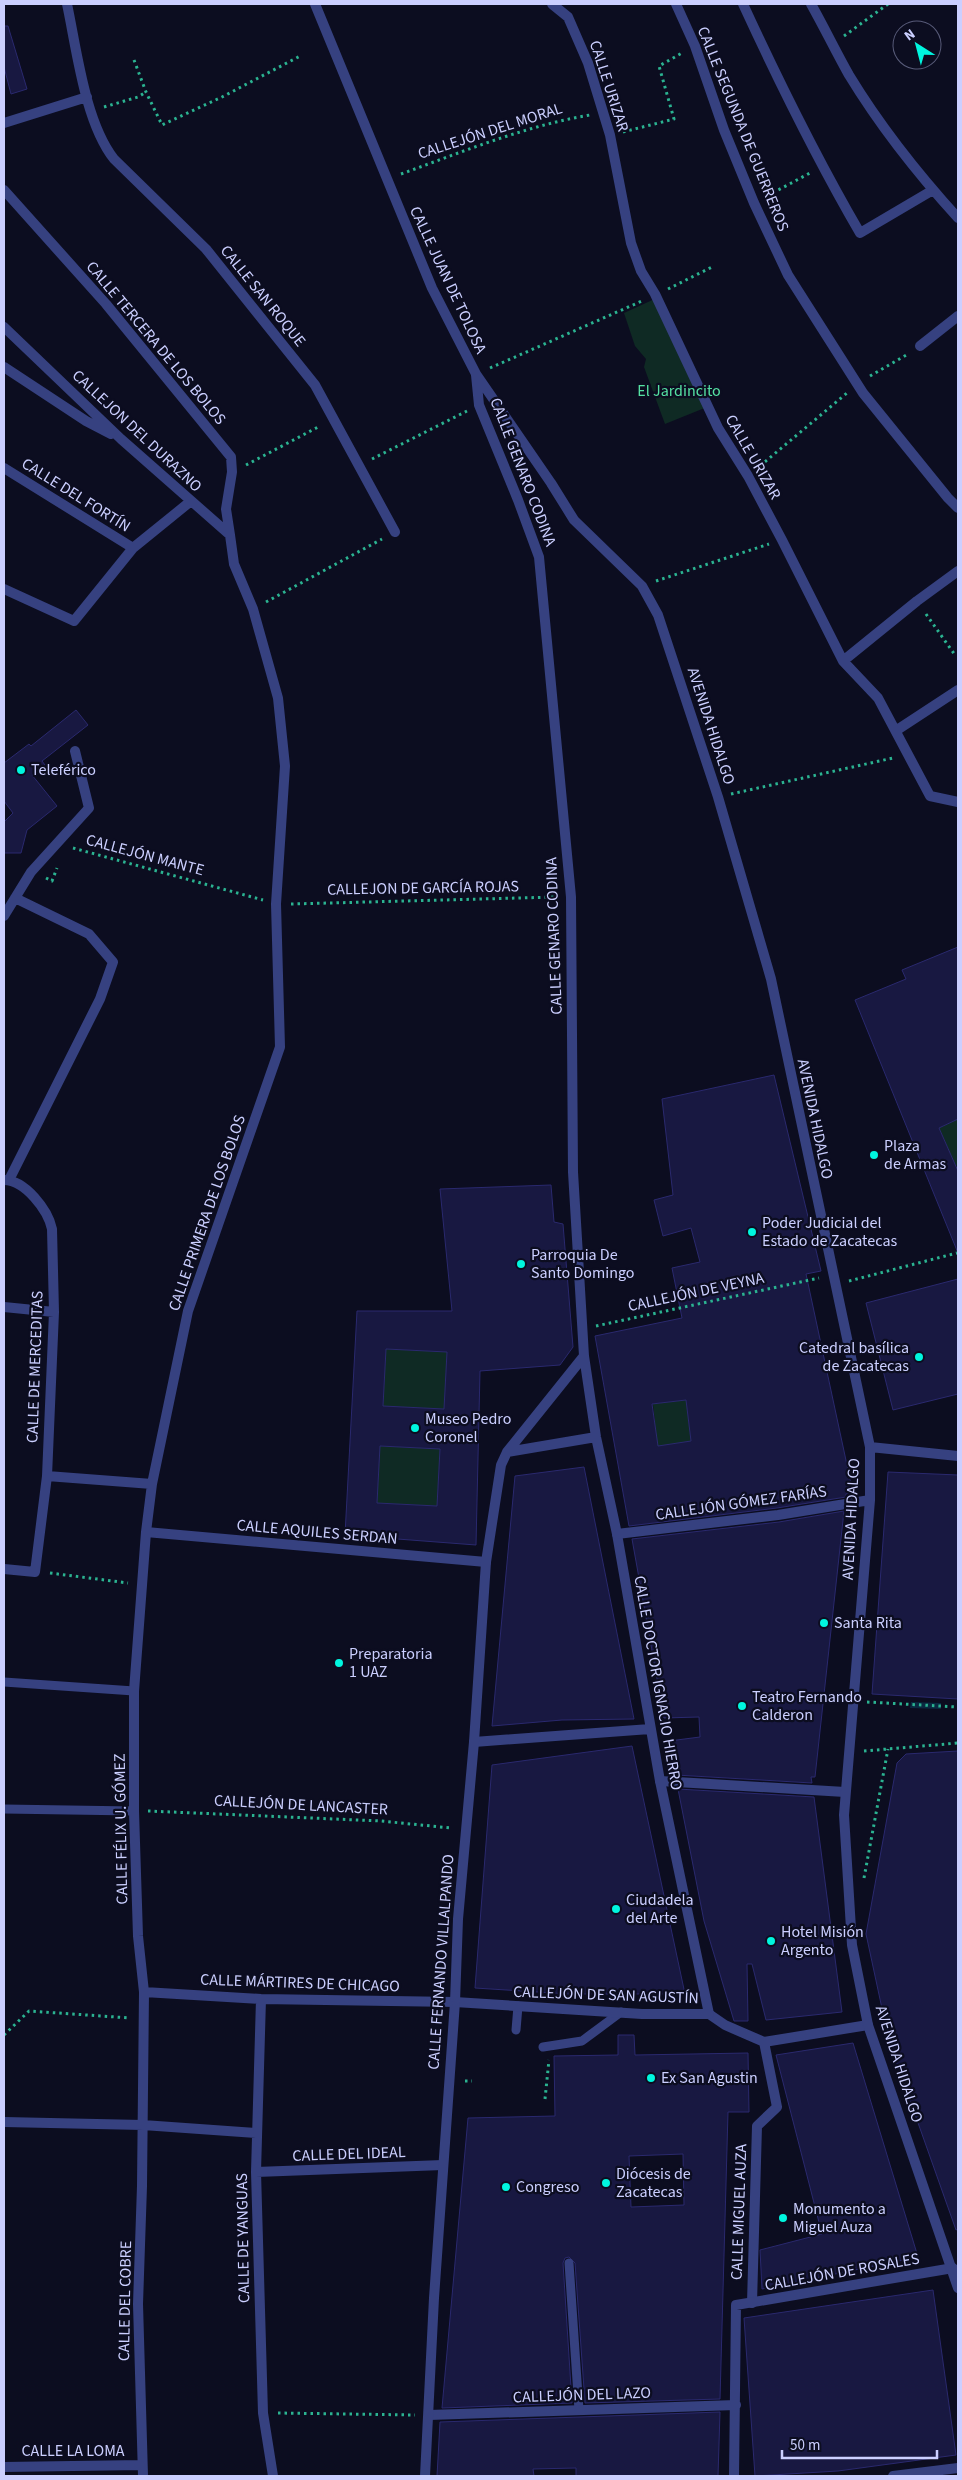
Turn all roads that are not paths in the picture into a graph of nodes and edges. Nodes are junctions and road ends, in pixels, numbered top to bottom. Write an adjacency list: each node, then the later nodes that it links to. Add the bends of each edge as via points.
1 (67, 4): 7 (street, CALLE SAN ROQUE)
2 (315, 4): 16 (street, CALLE JUAN DE TOLOSA, via 432,288)
3 (552, 4): 27 (street, CALLE URIZAR, via 568,17 588,63 610,135 631,243 641,271 718,428 748,476)
4 (676, 4): 20 (street, CALLE SEGUNDA DE GUERREROS, via 754,203 788,275 858,384)
5 (743, 4): 10 (street, via 782,89 860,234)
6 (811, 4): 10 (street, via 849,74)
7 (88, 97): 8 (street); 21 (street, CALLE SAN ROQUE, via 102,144 206,250 315,385)
8 (4, 123)
9 (4, 190): 22 (street, CALLE TERCERA DE LOS BOLOS, via 106,304 231,458 226,509)
10 (933, 190): 11 (street)
11 (958, 218)
12 (958, 316): 14 (street)
13 (4, 327): 17 (street, CALLEJON DEL DURAZNO)
14 (920, 346)
15 (4, 367): 17 (street, via 86,421)
16 (476, 374): 25 (street, CALLE JUAN DE TOLOSA, via 574,520); 37 (street, CALLE GENARO CODINA, via 479,406 539,557 571,897 573,1172)
17 (121, 439): 19 (street, CALLEJON DEL DURAZNO)
18 (4, 468): 23 (street, CALLE DEL FORTÍN)
19 (191, 501): 22 (street, CALLEJON DEL DURAZNO); 23 (street)
20 (958, 508)
21 (395, 532)
22 (230, 535): 43 (street, CALLE PRIMERA DE LOS BOLOS, via 234,564 253,609 278,698 285,766 276,904 280,1047 188,1311)
23 (133, 548): 26 (street, via 74,620)
24 (958, 571): 27 (street)
25 (642, 586): 39 (street, AVENIDA HIDALGO, via 658,614 718,797 771,980)
26 (4, 589)
27 (843, 662): 29 (street, CALLE URIZAR, via 878,698)
28 (958, 690): 29 (street)
29 (897, 730): 31 (street, CALLE URIZAR, via 930,796)
30 (75, 751): 32 (street, via 89,808 31,872)
31 (958, 802)
32 (15, 898): 33 (street); 34 (street, via 89,934 113,962 100,999)
33 (4, 916)
34 (7, 1180): 36 (street, CALLE DE MERCEDITAS, via 28,1191 50,1218)
35 (4, 1307): 36 (street)
36 (54, 1312): 42 (street, CALLE DE MERCEDITAS)
37 (584, 1356): 38 (street, CALLE DOCTOR IGNACIO HIERRO); 40 (street)
38 (596, 1437): 40 (street); 46 (street, CALLE DOCTOR IGNACIO HIERRO)
39 (870, 1447): 41 (street); 44 (street, AVENIDA HIDALGO)
40 (507, 1452): 47 (street, CALLE FERNANDO VILLALPANDO, via 501,1465)
41 (958, 1456)
42 (47, 1476): 43 (street); 48 (street, CALLE DE MERCEDITAS, via 35,1572)
43 (152, 1484): 45 (street, CALLE PRIMERA DE LOS BOLOS)
44 (870, 1500): 46 (street, CALLEJÓN GÓMEZ FARÍAS, via 778,1515); 54 (street, AVENIDA HIDALGO)
45 (146, 1532): 47 (street, CALLE AQUILES SERDAN); 50 (street, CALLE FÉLIX U. GÓMEZ)
46 (617, 1534): 51 (street, CALLE DOCTOR IGNACIO HIERRO)
47 (486, 1562): 52 (street, CALLE FERNANDO VILLALPANDO)
48 (4, 1569)
49 (4, 1682): 50 (lane)
50 (134, 1691): 56 (street, CALLE FÉLIX U. GÓMEZ)
51 (650, 1729): 52 (street); 53 (street, CALLE DOCTOR IGNACIO HIERRO)
52 (474, 1742): 59 (street, CALLE FERNANDO VILLALPANDO, via 458,1919)
53 (660, 1781): 54 (street); 62 (street, CALLE DOCTOR IGNACIO HIERRO)
54 (845, 1792): 63 (street, AVENIDA HIDALGO, via 852,1945)
55 (4, 1809): 56 (lane)
56 (134, 1811): 57 (street, CALLE FÉLIX U. GÓMEZ, via 138,1936)
57 (144, 1992): 58 (street, CALLE MÁRTIRES DE CHICAGO); 68 (street, CALLE FÉLIX U. GÓMEZ)
58 (261, 1999): 59 (street, CALLE MÁRTIRES DE CHICAGO); 69 (street, CALLE DE YANGUAS)
59 (455, 2002): 60 (street, CALLEJÓN DE SAN AGUSTÍN); 70 (street, CALLE FERNANDO VILLALPANDO)
60 (518, 2006): 61 (street, CALLEJÓN DE SAN AGUSTÍN); 64 (lane)
61 (621, 2012): 62 (street, CALLEJÓN DE SAN AGUSTÍN); 66 (lane, via 582,2041)
62 (710, 2014): 65 (street, CALLEJÓN DE SAN AGUSTÍN, via 725,2025)
63 (868, 2025): 65 (street); 73 (street, AVENIDA HIDALGO)
64 (516, 2030)
65 (764, 2042): 75 (street, CALLE MIGUEL AUZA, via 777,2107 757,2126)
66 (547, 2049)
67 (4, 2122): 68 (street)
68 (143, 2126): 69 (street); 79 (street, CALLE DEL COBRE, via 138,2304)
69 (256, 2133): 71 (street, CALLE DE YANGUAS)
70 (443, 2166): 71 (street, CALLE DEL IDEAL); 78 (street, CALLE FERNANDO VILLALPANDO)
71 (256, 2172): 83 (street, CALLE DE YANGUAS, via 263,2413)
72 (569, 2263): 77 (lane)
73 (956, 2268): 74 (street, AVENIDA HIDALGO); 75 (street, CALLEJÓN DE ROSALES)
74 (958, 2288)
75 (752, 2303): 76 (street, CALLEJÓN DE ROSALES, via 736,2306)
76 (736, 2405): 77 (street, CALLEJÓN DEL LAZO); 85 (street)
77 (579, 2410): 78 (street, CALLEJÓN DEL LAZO)
78 (429, 2416): 84 (street, CALLE FERNANDO VILLALPANDO)
79 (142, 2465): 80 (street, CALLE LA LOMA); 82 (street, CALLE DEL COBRE)
80 (4, 2467)
81 (958, 2468): 86 (street)
82 (143, 2476)
83 (273, 2476)
84 (425, 2476)
85 (734, 2476)
86 (893, 2476)

